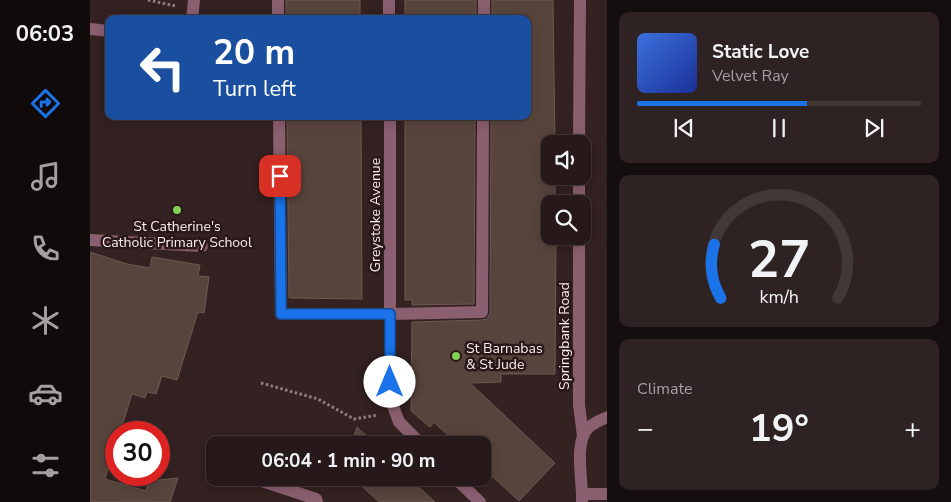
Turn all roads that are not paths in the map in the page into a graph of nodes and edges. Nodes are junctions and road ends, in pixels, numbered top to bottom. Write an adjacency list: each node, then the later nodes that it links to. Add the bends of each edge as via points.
1 (278, 0): 5 (street)
2 (389, 0): 6 (street)
3 (484, 0): 7 (street)
4 (580, 0): 13 (street)
5 (278, 15)
6 (389, 15)
7 (484, 15)
8 (90, 29): 9 (street)
9 (105, 31)
10 (279, 120): 17 (street, via 281,314)
11 (390, 120): 17 (street, Greystoke Avenue)
12 (483, 120): 17 (street, via 482,312)
13 (579, 135)
14 (90, 240): 16 (street)
15 (579, 245): 20 (street, Springbank Road, via 579,405)
16 (202, 246)
17 (390, 314): 19 (street, Greystoke Avenue, via 390,398 398,422)
18 (607, 417): 20 (street, via 594,423)
19 (413, 436)
20 (583, 436): 24 (street, Springbank Road)
21 (277, 486): 25 (street)
22 (463, 486): 26 (street)
23 (607, 494): 24 (street)
24 (582, 498)
25 (317, 502)
26 (480, 502)

